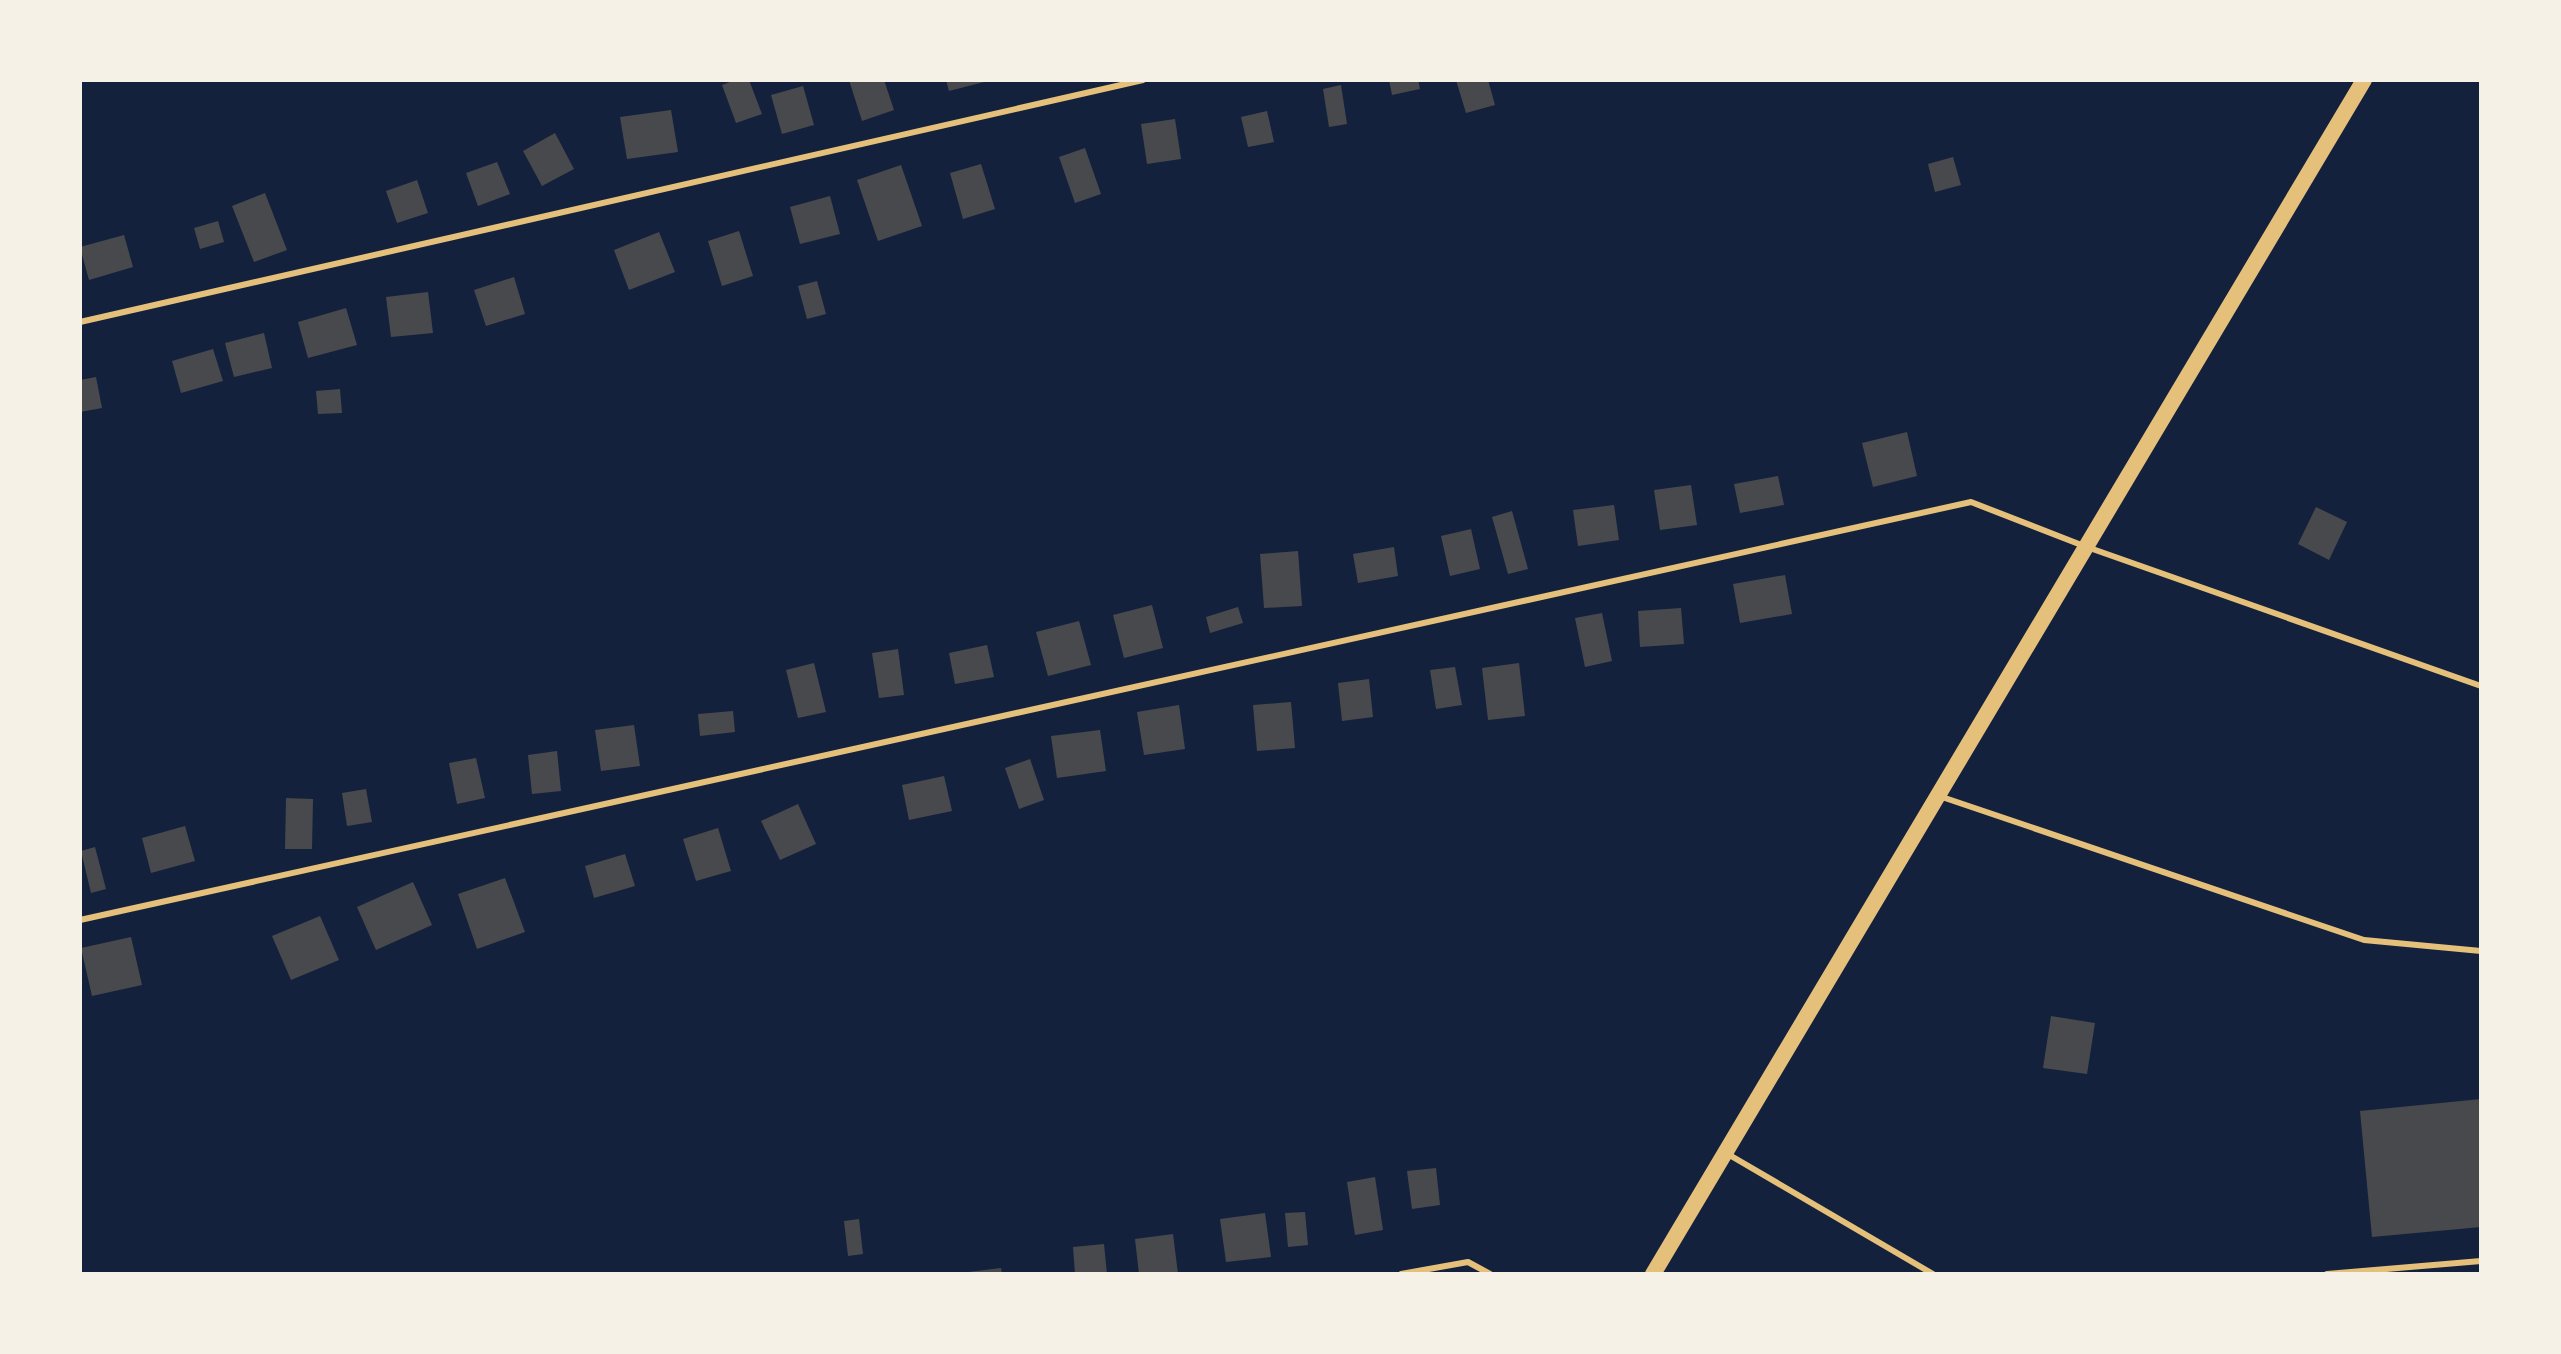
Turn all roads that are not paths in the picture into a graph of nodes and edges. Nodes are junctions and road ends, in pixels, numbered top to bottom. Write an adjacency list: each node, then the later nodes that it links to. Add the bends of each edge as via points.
1 (1143, 80): 3 (lane)
2 (2364, 80): 4 (main road)
3 (80, 322)
4 (2084, 546): 5 (lane); 6 (main road); 7 (lane, via 1971,502)
5 (2481, 686)
6 (1939, 796): 8 (lane, via 2364,940); 9 (main road)
7 (80, 920)
8 (2481, 951)
9 (1726, 1153): 13 (main road); 14 (lane)
10 (2481, 1261): 15 (lane)
11 (1401, 1274): 12 (lane, via 1468,1262)
12 (1490, 1274)
13 (1653, 1274)
14 (1933, 1274)
15 (2327, 1274)

